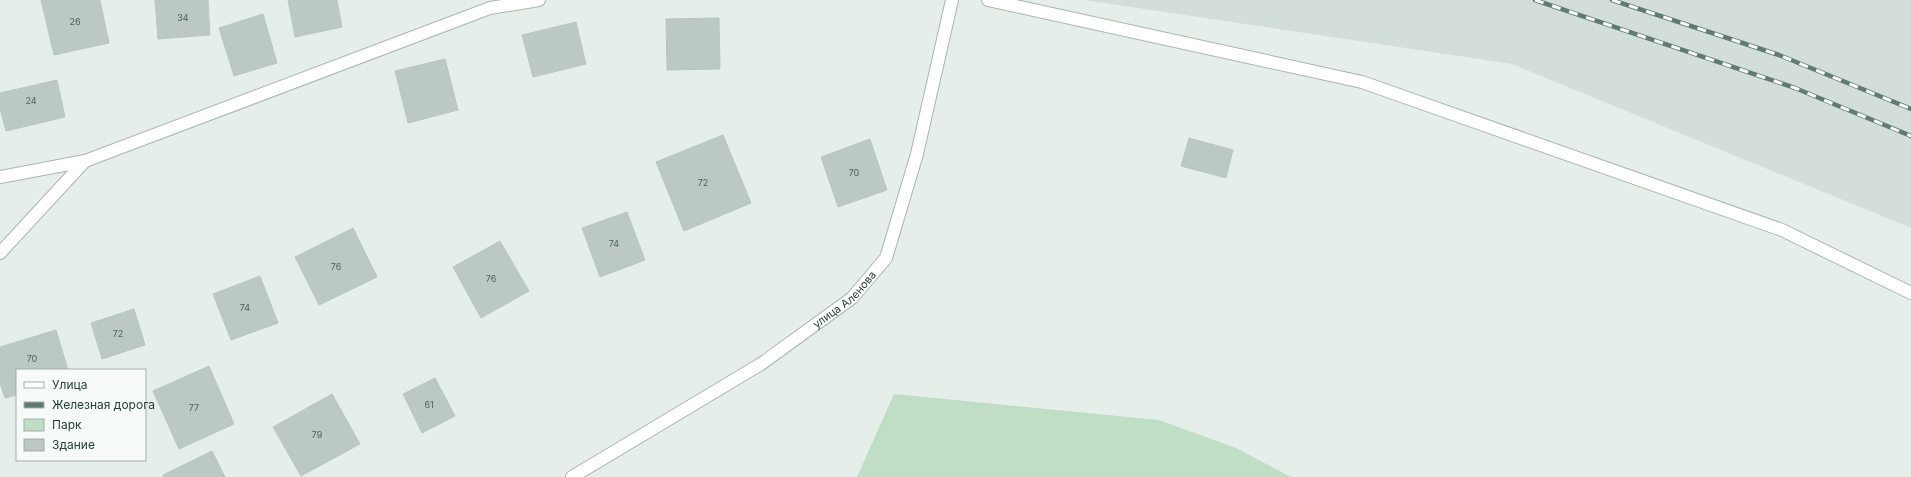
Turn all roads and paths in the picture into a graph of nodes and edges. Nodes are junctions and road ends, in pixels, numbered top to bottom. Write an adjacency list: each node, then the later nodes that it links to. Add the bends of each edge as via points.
1 (539, 0): 4 (street)
2 (952, 0): 9 (street, улица Аленова, via 917,154 886,258 852,298 761,364)
3 (988, 0): 8 (street, via 1362,82 1782,230)
4 (488, 4): 5 (street)
5 (85, 161): 6 (street); 7 (street)
6 (0, 177)
7 (0, 253)
8 (1911, 293)
9 (572, 477)

